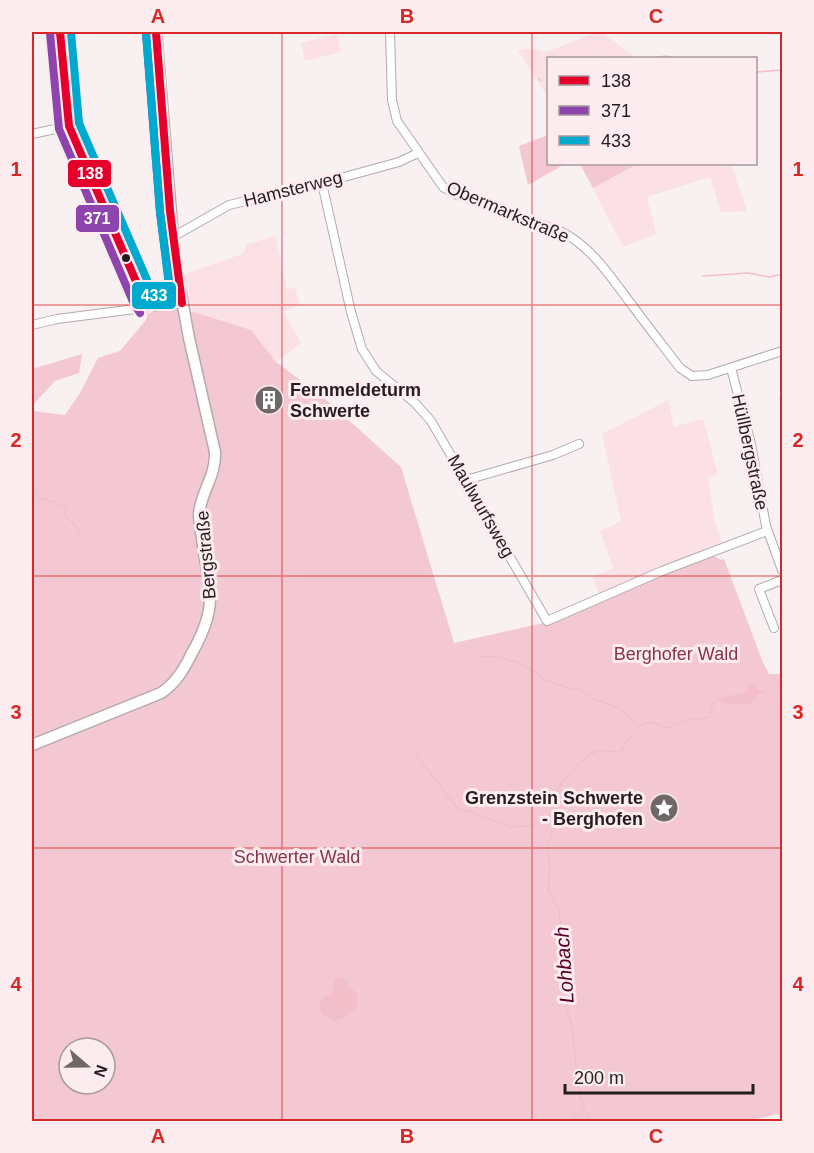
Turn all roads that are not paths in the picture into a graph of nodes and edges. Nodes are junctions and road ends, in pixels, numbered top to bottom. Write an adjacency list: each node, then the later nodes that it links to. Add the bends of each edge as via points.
1 (60, 32): 4 (street)
2 (156, 32): 8 (main road, Bergstraße)
3 (390, 32): 6 (street, Obermarkstraße, via 395,116)
4 (69, 126): 5 (street); 10 (street)
5 (32, 134)
6 (418, 153): 7 (street, Hamsterweg); 13 (street, Obermarkstraße, via 446,190 562,232 586,248 684,372 699,377)
7 (322, 183): 8 (street, Hamsterweg, via 229,205); 15 (street, Maulwurfsweg, via 351,312 366,356 376,371 432,422)
8 (172, 235): 9 (main road, Bergstraße)
9 (182, 303): 10 (street); 20 (main road, Bergstraße, via 215,452 215,467 199,518 211,594 208,621 170,687)
10 (149, 307): 11 (street)
11 (32, 325)
12 (783, 351): 13 (street, Obermarkstraße)
13 (731, 368): 16 (street, Hüllbergstraße)
14 (579, 444): 15 (street)
15 (466, 480): 16 (street, Maulwurfsweg, via 548,621 662,571)
16 (768, 531): 17 (street, Hüllbergstraße)
17 (783, 570)
18 (783, 580): 19 (street, via 759,589)
19 (774, 628)
20 (32, 745)

